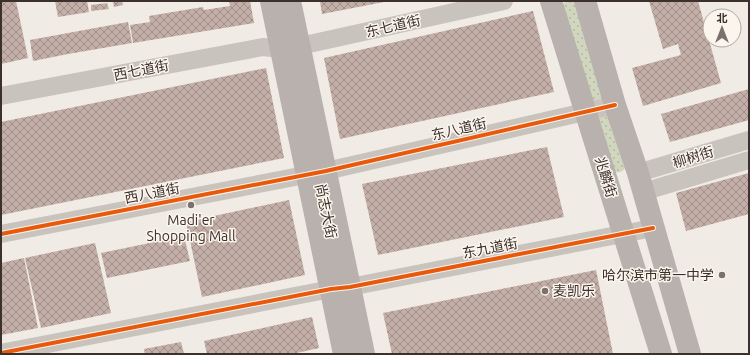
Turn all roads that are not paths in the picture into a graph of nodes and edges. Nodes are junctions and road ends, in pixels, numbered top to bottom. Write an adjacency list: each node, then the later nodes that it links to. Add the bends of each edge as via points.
1 (271, 1): 6 (main road, 尚志大街)
2 (290, 1): 6 (main road, 尚志大街)
3 (504, 1): 6 (street, 东七道街)
4 (551, 1): 9 (main road, 兆麟街)
5 (585, 1): 8 (main road)
6 (290, 48): 7 (street, 西七道街, via 263,47); 12 (main road, 尚志大街)
7 (1, 96)
8 (615, 105): 9 (street, 东八道街); 13 (main road)
9 (586, 112): 12 (street, 东八道街); 16 (main road, 兆麟街)
10 (749, 140): 13 (street, 柳树街)
11 (749, 160): 13 (street, 柳树街)
12 (316, 172): 15 (street, 西八道街); 17 (main road, 尚志大街)
13 (640, 183): 14 (main road)
14 (653, 228): 16 (street, 东九道街); 22 (main road)
15 (1, 234)
16 (623, 234): 17 (street, 东九道街); 21 (main road, 兆麟街)
17 (340, 288): 18 (street, 东九道街); 19 (main road, 尚志大街); 20 (main road, 尚志大街)
18 (1, 353)
19 (344, 354)
20 (364, 354)
21 (661, 354)
22 (690, 354)

